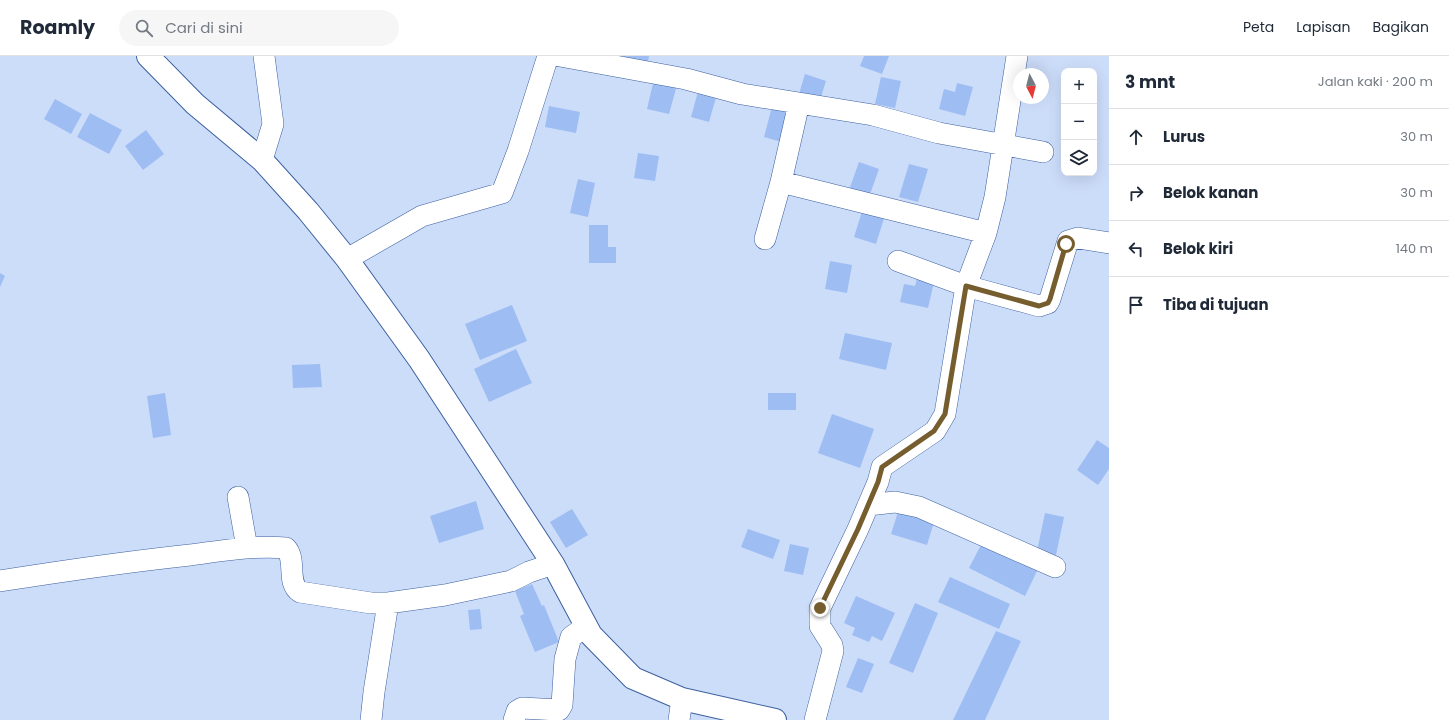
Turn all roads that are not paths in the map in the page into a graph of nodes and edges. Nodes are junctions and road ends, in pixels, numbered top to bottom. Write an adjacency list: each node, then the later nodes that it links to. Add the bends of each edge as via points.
1 (148, 56): 9 (main road, via 195,104)
2 (264, 56): 9 (street, via 273,124)
3 (548, 56): 14 (street, via 502,193 422,216)
4 (560, 56): 6 (street, via 686,78 742,94)
5 (1017, 56): 7 (street)
6 (798, 104): 7 (street, via 872,115 939,133); 10 (street)
7 (1004, 146): 8 (street); 11 (street)
8 (1043, 152)
9 (265, 153): 14 (main road)
10 (781, 182): 11 (street); 12 (street)
11 (986, 233): 16 (street)
12 (766, 239)
13 (1109, 243): 16 (street, via 1078,238 1068,240 1050,299 1044,305 1039,306)
14 (347, 259): 20 (main road, via 419,359)
15 (898, 261): 16 (street)
16 (966, 286): 18 (street, via 945,414 934,431 880,475)
17 (238, 497): 19 (street)
18 (868, 505): 21 (street, via 894,502 919,507); 29 (street, via 820,608 821,631 829,639 833,651)
19 (247, 548): 22 (street, via 118,563); 23 (street, via 286,548 291,553 294,586 300,592 371,603)
20 (553, 564): 23 (street, via 511,580 445,595); 24 (main road)
21 (1055, 567)
22 (0, 581)
23 (388, 603): 26 (street)
24 (586, 626): 25 (main road, via 591,635 633,678); 27 (street, via 571,637 565,659 562,705 559,710 522,708 517,711)
25 (681, 710): 28 (main road)
26 (371, 720)
27 (514, 720)
28 (775, 720)
29 (815, 720)

